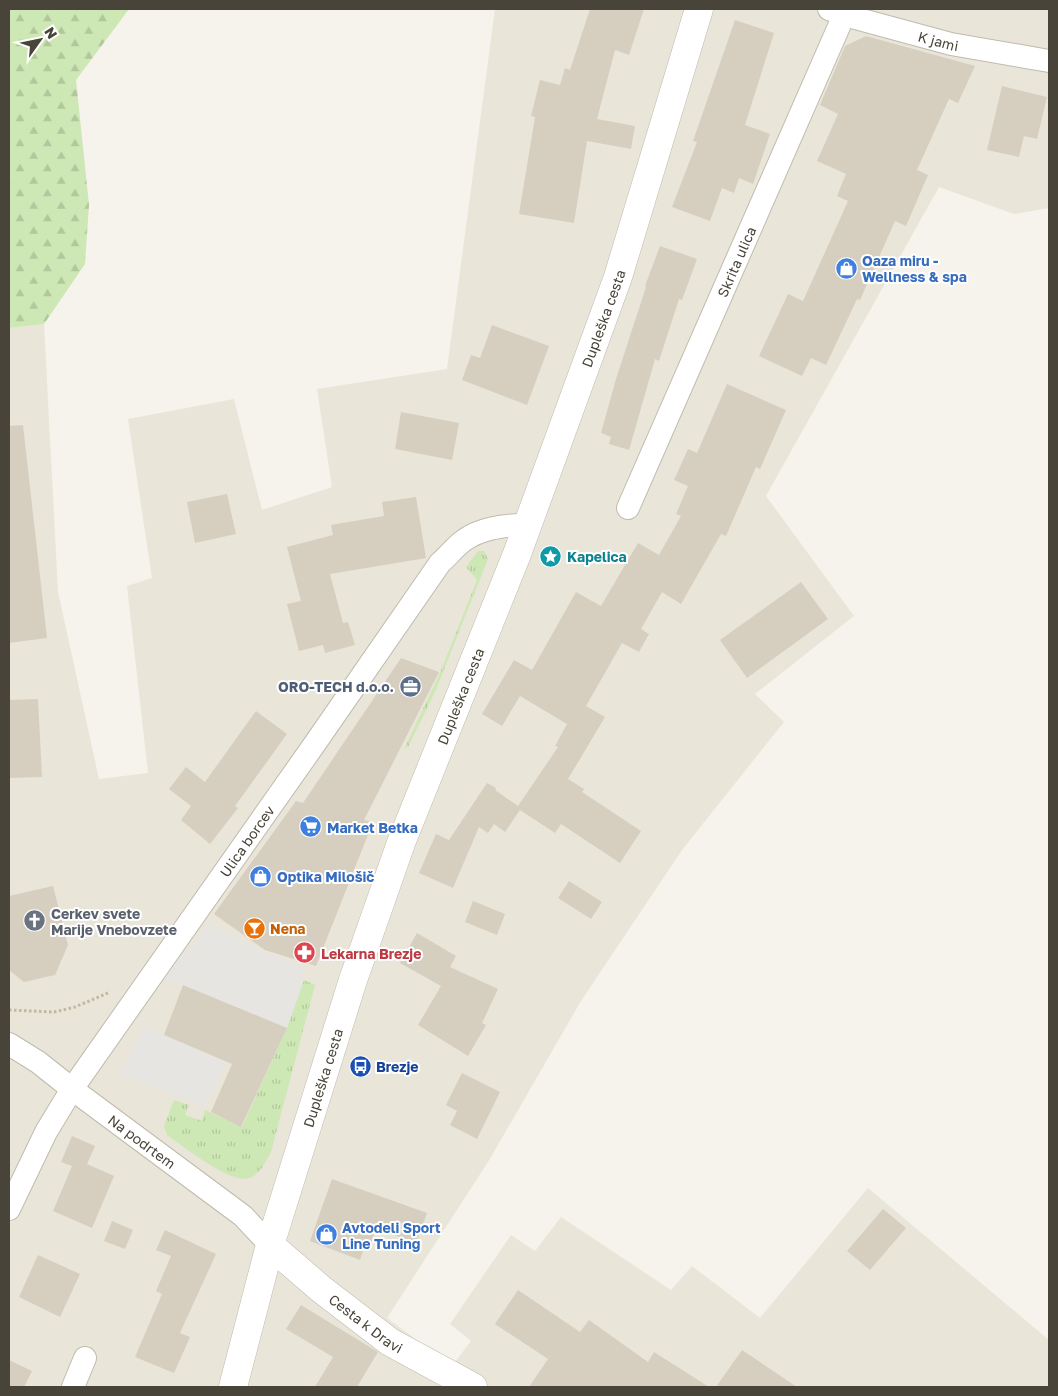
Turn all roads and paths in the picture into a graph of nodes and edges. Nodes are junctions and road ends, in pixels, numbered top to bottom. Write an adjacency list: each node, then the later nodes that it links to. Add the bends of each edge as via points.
1 (699, 9): 5 (street, Dupleška cesta, via 618,277)
2 (837, 12): 3 (street, K jami, via 951,44); 4 (street, Skrita ulica)
3 (1049, 61)
4 (628, 508)
5 (527, 524): 9 (street, Ulica borcev, via 478,532 463,541 440,563); 11 (street, Dupleška cesta, via 401,843 352,980)
6 (113, 991): 7 (path, via 54,1012)
7 (9, 1010)
8 (9, 1044): 9 (street, Na podrtem)
9 (72, 1089): 10 (street, Ulica borcev, via 46,1132); 11 (street, Na podrtem, via 243,1216)
10 (9, 1209)
11 (270, 1245): 14 (street, Dupleška cesta); 15 (street, Cesta k Dravi, via 390,1342)
12 (85, 1358): 13 (street)
13 (73, 1387)
14 (233, 1387)
15 (473, 1387)

